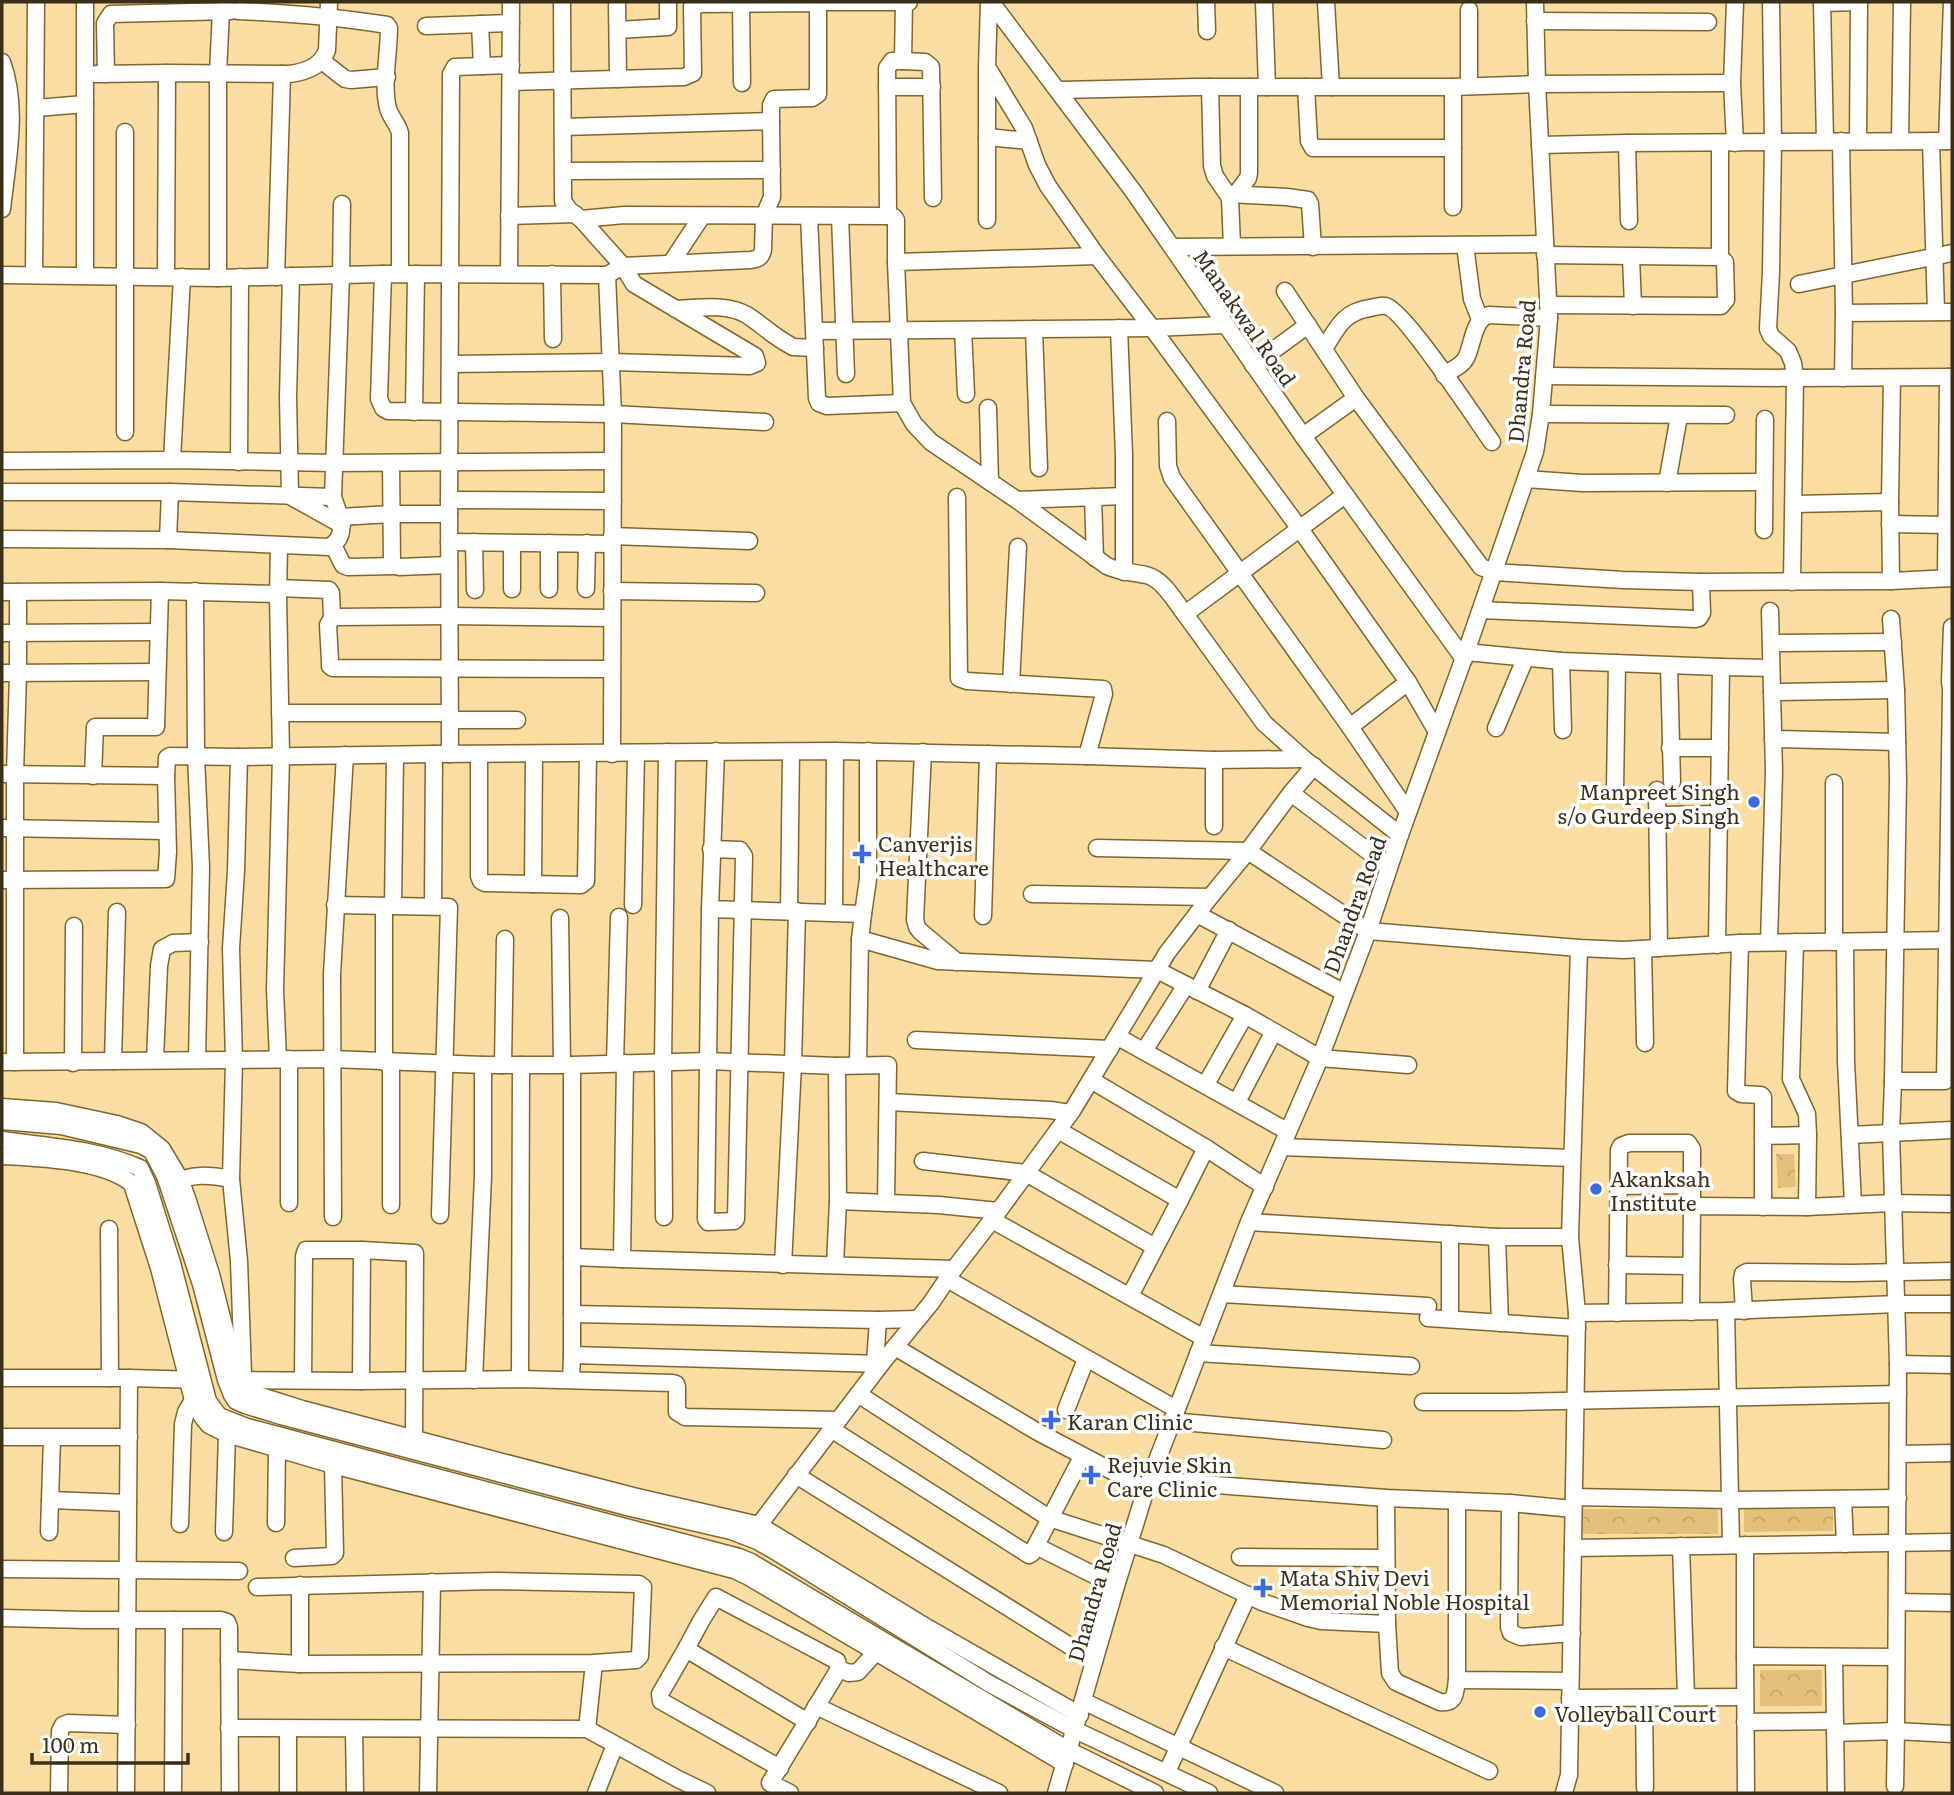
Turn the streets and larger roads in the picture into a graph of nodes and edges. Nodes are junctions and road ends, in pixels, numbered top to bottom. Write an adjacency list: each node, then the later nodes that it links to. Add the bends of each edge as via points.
1 (36, 2): 65 (street)
2 (85, 2): 45 (street)
3 (511, 2): 31 (street)
4 (562, 2): 51 (street)
5 (617, 2): 36 (street)
6 (668, 2): 35 (street)
7 (773, 2): 8 (street); 23 (street)
8 (818, 2): 9 (street); 66 (street, via 818,94 774,99)
9 (873, 2): 10 (street)
10 (904, 2): 11 (street); 39 (street)
11 (909, 2)
12 (990, 2): 42 (street); 63 (street, Manakwal Road)
13 (1206, 2): 37 (street)
14 (1264, 2): 56 (street)
15 (1326, 2): 58 (street)
16 (1535, 2): 29 (street, Dhandra Road)
17 (1735, 2): 53 (street)
18 (1771, 2): 76 (street)
19 (1822, 2): 20 (street); 72 (street)
20 (1859, 2): 73 (street)
21 (1902, 2): 74 (street)
22 (1952, 2): 75 (street)
23 (741, 3): 34 (street, via 692,6); 52 (street)
24 (238, 7): 25 (street); 28 (street)
25 (277, 7): 26 (street)
26 (329, 9): 38 (street); 49 (street, via 387,25)
27 (1469, 10): 59 (street)
28 (221, 11): 44 (street); 46 (street, via 111,14 105,23)
29 (1535, 21): 30 (street); 54 (street, Dhandra Road)
30 (1709, 22)
31 (511, 23): 32 (street); 48 (street)
32 (480, 24): 33 (street); 41 (street)
33 (426, 26)
34 (692, 26): 35 (street); 50 (street, via 690,76)
35 (668, 27): 36 (street)
36 (618, 30): 50 (street)
37 (1207, 30)
38 (322, 61): 47 (street, via 298,73); 49 (street, via 345,79)
39 (903, 61): 55 (street, via 929,64); 60 (street, via 889,64)
40 (2, 62): 67 (street)
41 (482, 66): 48 (street); 112 (street, via 454,67 451,74)
42 (987, 67): 70 (street); 71 (street)
43 (167, 73): 44 (street); 46 (street); 122 (street)
44 (218, 73): 47 (street); 125 (street)
45 (85, 74): 46 (street); 64 (street)
46 (106, 74)
47 (282, 74): 124 (street)
48 (511, 74): 51 (street); 88 (street)
49 (387, 77): 111 (street, via 388,107 400,133)
50 (618, 79): 51 (street)
51 (562, 80): 68 (street)
52 (741, 83)
53 (1732, 83): 54 (street); 78 (street)
54 (1537, 84): 59 (street); 79 (street, Dhandra Road)
55 (932, 87): 60 (street); 84 (street)
56 (1267, 87): 57 (street); 62 (street)
57 (1306, 87): 58 (street); 80 (street, via 1313,148)
58 (1331, 87): 59 (street)
59 (1461, 87): 80 (street)
60 (887, 88): 94 (street)
61 (1210, 88): 62 (street); 63 (street); 83 (street, via 1212,166)
62 (1249, 88): 83 (street, via 1248,178)
63 (1059, 90): 99 (street, Manakwal Road)
64 (85, 104): 65 (street); 118 (street)
65 (36, 115): 67 (street); 116 (street)
66 (771, 121): 68 (street); 81 (street)
67 (10, 122): 87 (street)
68 (563, 127): 82 (street)
69 (125, 132): 121 (street)
70 (987, 137): 71 (street); 95 (street)
71 (1029, 141): 103 (street, via 1048,186)
72 (1833, 141): 73 (street); 76 (street); 120 (street)
73 (1858, 141): 74 (street)
74 (1900, 141): 75 (street)
75 (1943, 141): 106 (street)
76 (1773, 142): 78 (street); 157 (street, via 1768,329 1788,351)
77 (1627, 143): 78 (street); 79 (street); 96 (street)
78 (1727, 143): 105 (street)
79 (1540, 145): 101 (street, Dhandra Road)
80 (1453, 148): 86 (street)
81 (772, 170): 82 (street); 91 (street, via 772,197)
82 (563, 171): 89 (street, via 563,201)
83 (1232, 194): 98 (street); 100 (street, via 1308,201)
84 (933, 198)
85 (342, 205): 119 (street)
86 (1453, 207)
87 (2, 209)
88 (509, 216): 89 (street); 113 (street)
89 (578, 216): 90 (street); 109 (street)
90 (702, 216): 91 (street); 108 (street)
91 (764, 216): 92 (street); 108 (street, via 763,250 757,259)
92 (810, 216): 93 (street); 141 (street)
93 (840, 216): 94 (street); 142 (street)
94 (888, 216): 107 (street, via 896,220)
95 (987, 220)
96 (1629, 220)
97 (1465, 245): 100 (street); 101 (street); 134 (street, via 1472,299)
98 (1232, 246): 99 (street); 100 (street)
99 (1172, 247): 135 (street, Manakwal Road)
100 (1313, 247)
101 (1545, 249): 104 (street); 130 (street, Dhandra Road)
102 (1952, 253): 106 (street)
103 (1097, 256): 107 (street); 138 (street)
104 (1631, 257): 105 (street); 128 (street)
105 (1720, 257): 128 (street, via 1724,262 1723,305)
106 (1933, 257): 120 (street); 131 (street)
107 (896, 262): 143 (street)
108 (671, 263): 109 (street)
109 (623, 266): 117 (street); 129 (street, via 635,284)
110 (383, 274): 111 (street); 119 (street); 163 (street, via 379,399 388,411)
111 (408, 274): 112 (street); 163 (street)
112 (450, 274): 113 (street); 149 (street)
113 (509, 274): 114 (street)
114 (552, 274): 117 (street); 145 (street)
115 (2, 275): 116 (street)
116 (34, 275): 118 (street)
117 (607, 275): 148 (street)
118 (86, 276): 121 (street)
119 (341, 276): 124 (street); 182 (street)
120 (1842, 276): 126 (street); 133 (street)
121 (126, 277): 122 (street); 172 (street)
122 (174, 277): 125 (street); 175 (street)
123 (240, 277): 124 (street); 125 (street); 180 (street)
124 (284, 277): 181 (street)
125 (218, 278)
126 (1799, 284)
127 (1285, 291): 136 (street)
128 (1633, 306): 130 (street)
129 (676, 309): 144 (street); 146 (street, via 738,311 793,347)
130 (1549, 312): 134 (street); 154 (street, Dhandra Road)
131 (1936, 312): 132 (street); 133 (street)
132 (1952, 312)
133 (1844, 313): 158 (street)
134 (1480, 319): 153 (street, via 1465,360)
135 (1224, 324): 138 (street); 151 (street, Manakwal Road)
136 (1308, 325): 147 (street); 151 (street)
137 (1119, 328): 138 (street); 139 (street); 194 (street)
138 (1152, 328): 207 (street)
139 (1034, 329): 140 (street); 184 (street)
140 (963, 330): 143 (street); 159 (street)
141 (815, 331): 142 (street); 146 (street)
142 (845, 331): 143 (street); 152 (street)
143 (899, 331): 161 (street)
144 (724, 338): 150 (street); 150 (street, via 755,356 757,363)
145 (553, 339)
146 (815, 348): 161 (street, via 819,403)
147 (1324, 349): 153 (street, via 1349,314 1385,306 1403,320); 160 (street)
148 (612, 362): 149 (street); 150 (street); 165 (street)
149 (451, 364): 164 (street)
150 (720, 365)
151 (1253, 365): 173 (street, Manakwal Road)
152 (846, 374)
153 (1444, 375): 174 (street)
154 (1544, 376): 157 (street); 166 (street, Dhandra Road)
155 (1950, 377): 156 (street); 206 (street)
156 (1892, 378): 158 (street); 200 (street)
157 (1795, 379): 158 (street); 201 (street)
158 (1843, 379)
159 (966, 394)
160 (1356, 398): 173 (street); 225 (street, via 1481,567)
161 (902, 403): 186 (street, via 931,442)
162 (988, 408): 186 (street)
163 (414, 412): 164 (street)
164 (449, 412): 165 (street); 178 (street)
165 (613, 414): 171 (street); 179 (street)
166 (1541, 414): 168 (street); 185 (street, Dhandra Road)
167 (1726, 415): 168 (street)
168 (1679, 416): 188 (street)
169 (1765, 419): 187 (street)
170 (1167, 421): 226 (street, via 1172,478)
171 (765, 422)
172 (125, 432)
173 (1303, 436): 192 (street, Manakwal Road)
174 (1492, 442)
175 (172, 460): 177 (street); 180 (street)
176 (2, 461): 177 (street)
177 (66, 461): 190 (street)
178 (450, 461): 179 (street); 183 (street); 202 (street)
179 (612, 461): 199 (street)
180 (239, 462): 181 (street)
181 (290, 462): 182 (street); 193 (street)
182 (334, 463): 183 (street); 195 (street)
183 (391, 463): 203 (street)
184 (1039, 468)
185 (1526, 479): 188 (street); 225 (street, Dhandra Road)
186 (990, 482): 198 (street)
187 (1764, 482): 188 (street); 208 (street)
188 (1667, 483)
189 (2, 492): 190 (street)
190 (65, 492): 191 (street)
191 (170, 492): 193 (street); 210 (street)
192 (1345, 495): 207 (street); 253 (street, Manakwal Road)
193 (290, 496): 195 (street); 204 (street)
194 (1124, 496): 197 (street); 224 (street)
195 (333, 497): 204 (street)
196 (957, 497): 265 (street, via 959,678)
197 (1093, 497): 198 (street); 221 (street)
198 (1017, 500): 221 (street)
199 (613, 501): 202 (street); 211 (street)
200 (1890, 502): 201 (street); 205 (street)
201 (1794, 504): 230 (street)
202 (449, 507): 203 (street); 213 (street)
203 (391, 514): 204 (street); 223 (street)
204 (341, 521): 218 (street, via 340,538)
205 (1890, 524): 206 (street); 228 (street)
206 (1947, 525): 227 (street)
207 (1300, 529): 226 (street); 264 (street)
208 (1764, 530)
209 (2, 539): 210 (street)
210 (168, 540): 219 (street)
211 (612, 540): 212 (street); 217 (street); 238 (street)
212 (749, 541)
213 (449, 542): 214 (street); 222 (street)
214 (474, 542): 215 (street); 234 (street)
215 (512, 542): 216 (street); 231 (street)
216 (550, 543): 217 (street); 232 (street)
217 (587, 544): 233 (street)
218 (333, 545): 219 (street); 223 (street, via 348,567)
219 (279, 546): 237 (street)
220 (1018, 547): 265 (street)
221 (1095, 558): 224 (street)
222 (449, 565): 223 (street); 244 (street)
223 (395, 566)
224 (1124, 572): 243 (street, via 1154,578)
225 (1494, 572): 229 (street); 241 (street, Dhandra Road)
226 (1239, 573): 243 (street); 272 (street)
227 (1949, 578): 228 (street)
228 (1891, 581): 230 (street)
229 (1701, 582): 230 (street); 241 (street, via 1702,613 1695,619)
230 (1792, 582)
231 (512, 589)
232 (549, 589)
233 (586, 589)
234 (475, 590)
235 (160, 591): 236 (street); 239 (street); 249 (street)
236 (195, 591): 237 (street); 295 (street)
237 (278, 591): 245 (street, via 329,590); 269 (street)
238 (612, 591): 240 (street); 246 (street)
239 (10, 592): 250 (street)
240 (756, 593)
241 (1481, 610): 253 (street, Dhandra Road)
242 (1770, 611): 252 (street)
243 (1185, 614): 300 (street, via 1264,723)
244 (449, 616): 245 (street); 246 (street); 259 (street)
245 (332, 618): 259 (street, via 328,625 333,668)
246 (612, 618): 261 (street)
247 (1891, 619): 251 (street)
248 (1952, 627): 268 (street)
249 (158, 632): 250 (street); 262 (street)
250 (10, 633): 263 (street)
251 (1893, 642): 252 (street); 266 (street)
252 (1771, 643): 260 (street)
253 (1465, 655): 254 (street); 275 (street, Dhandra Road)
254 (1525, 659): 255 (street); 273 (street)
255 (1561, 661): 256 (street); 274 (street)
256 (1618, 663): 257 (street); 305 (street)
257 (1669, 666): 258 (street); 278 (street)
258 (1721, 667): 260 (street); 279 (street)
259 (449, 668): 261 (street); 270 (street)
260 (1771, 668): 267 (street)
261 (612, 669): 291 (street)
262 (157, 672): 263 (street); 302 (street, via 156,727 94,727)
263 (10, 673): 301 (street)
264 (1408, 682): 272 (street); 275 (street)
265 (1012, 684): 296 (street, via 1102,689)
266 (1896, 690): 267 (street); 277 (street)
267 (1772, 692): 276 (street)
268 (1952, 693): 341 (street)
269 (280, 713): 270 (street); 298 (street)
270 (450, 717): 271 (street); 287 (street)
271 (517, 720)
272 (1350, 727): 307 (street)
273 (1496, 728)
274 (1563, 730)
275 (1437, 732): 307 (street, Dhandra Road)
276 (1773, 739): 277 (street); 343 (street)
277 (1897, 742): 342 (street)
278 (1670, 748): 279 (street); 309 (street)
279 (1720, 748): 308 (street)
280 (716, 751): 283 (street); 284 (street); 315 (street)
281 (835, 751): 282 (street); 284 (street); 330 (street)
282 (868, 751): 285 (street); 331 (street, via 868,879)
283 (667, 752): 286 (street); 372 (street)
284 (791, 752): 328 (street)
285 (923, 752): 292 (street); 351 (street, via 916,927)
286 (636, 753): 291 (street); 323 (street)
287 (442, 754): 288 (street); 294 (street); 325 (street)
288 (480, 754): 289 (street); 319 (street, via 481,881)
289 (534, 754): 290 (street); 319 (street)
290 (588, 754): 291 (street); 319 (street, via 584,884)
291 (612, 754)
292 (988, 754): 296 (street); 333 (street)
293 (345, 755): 294 (street); 298 (street); 322 (street)
294 (395, 755): 324 (street)
295 (196, 756): 297 (street); 303 (street, via 167,758); 346 (street)
296 (1087, 756): 299 (street)
297 (239, 757): 298 (street); 366 (street, via 231,947)
298 (281, 757): 363 (street, via 275,990)
299 (1214, 760): 300 (street); 310 (street)
300 (1309, 763): 306 (street); 313 (street)
301 (8, 774): 302 (street); 311 (street)
302 (93, 776): 303 (street)
303 (166, 776): 312 (street)
304 (1834, 783): 345 (street)
305 (1615, 790)
306 (1291, 793): 316 (street); 317 (street)
307 (1408, 812): 313 (street, Dhandra Road)
308 (1720, 814): 309 (street); 348 (street)
309 (1658, 815): 350 (street)
310 (1214, 826)
311 (8, 828): 312 (street); 318 (street)
312 (166, 831): 318 (street, via 166,879)
313 (1400, 835): 317 (street, Dhandra Road)
314 (1097, 848): 316 (street)
315 (711, 849): 326 (street); 327 (street, via 743,852)
316 (1248, 851): 321 (street); 338 (street)
317 (1389, 867): 338 (street, Dhandra Road)
318 (8, 880): 370 (street)
319 (533, 884)
320 (1032, 894): 321 (street)
321 (1210, 897): 332 (street)
322 (334, 905): 324 (street); 364 (street)
323 (633, 905)
324 (389, 906): 325 (street); 371 (street)
325 (433, 906): 374 (street, via 449,907)
326 (709, 909): 327 (street); 368 (street)
327 (743, 909): 328 (street); 369 (street)
328 (793, 911): 330 (street); 376 (street)
329 (117, 912): 367 (street)
330 (834, 912): 331 (street)
331 (863, 914): 340 (street)
332 (1197, 914): 337 (street); 352 (street)
333 (983, 916)
334 (619, 917): 375 (street)
335 (561, 918): 380 (street)
336 (74, 926): 373 (street)
337 (1229, 930): 353 (street); 354 (street)
338 (1368, 931): 349 (street); 354 (street, Dhandra Road)
339 (505, 939): 378 (street)
340 (860, 939): 351 (street); 381 (street)
341 (1950, 940): 342 (street); 386 (street)
342 (1894, 941): 345 (street); 385 (street)
343 (1769, 942): 344 (street); 347 (street)
344 (1795, 942): 345 (street); 396 (street, via 1791,1079 1807,1114)
345 (1840, 942): 397 (street)
346 (200, 943): 362 (street); 365 (street, via 173,943 162,949)
347 (1740, 943): 348 (street); 398 (street, via 1736,1091 1763,1097)
348 (1717, 945): 350 (street)
349 (1579, 948): 350 (street); 403 (street)
350 (1651, 948): 359 (street)
351 (957, 962): 352 (street)
352 (1157, 970): 353 (street); 358 (street)
353 (1192, 988): 355 (street); 360 (street)
354 (1343, 992): 361 (street, Dhandra Road)
355 (1245, 1015): 356 (street); 387 (street)
356 (1273, 1033): 361 (street); 389 (street)
357 (916, 1040): 358 (street)
358 (1114, 1043): 360 (street); 384 (street)
359 (1644, 1043)
360 (1144, 1051): 387 (street)
361 (1320, 1058): 382 (street); 399 (street, Dhandra Road)
362 (197, 1059): 365 (street); 366 (street)
363 (283, 1059): 364 (street); 366 (street); 413 (street)
364 (332, 1059): 371 (street); 424 (street)
365 (155, 1060): 367 (street)
366 (234, 1060): 406 (street)
367 (113, 1061): 373 (street)
368 (707, 1061): 369 (street); 369 (street, via 706,1219 734,1222); 372 (street)
369 (740, 1061): 376 (street)
370 (8, 1062): 373 (street)
371 (387, 1062): 374 (street); 418 (street)
372 (663, 1062): 375 (street); 425 (street)
373 (73, 1063)
374 (444, 1063): 377 (street); 422 (street)
375 (620, 1063): 380 (street); 434 (street)
376 (793, 1064): 383 (street); 435 (street)
377 (483, 1065): 378 (street); 472 (street)
378 (503, 1065): 379 (street)
379 (521, 1065): 380 (street); 468 (street)
380 (567, 1065): 433 (street)
381 (858, 1065): 383 (street); 388 (street, via 888,1065)
382 (1408, 1065)
383 (837, 1066): 412 (street)
384 (1091, 1080): 391 (street); 401 (street)
385 (1893, 1081): 386 (street); 395 (street)
386 (1948, 1081)
387 (1206, 1084): 389 (street)
388 (888, 1102): 391 (street); 414 (street)
389 (1237, 1102): 399 (street)
390 (2, 1107): 407 (street, via 56,1111 132,1128 162,1149)
391 (1070, 1113): 393 (street)
392 (2, 1121): 407 (street, via 61,1126 141,1145 152,1151)
393 (1058, 1130): 405 (street); 411 (street)
394 (1952, 1130): 395 (street)
395 (1891, 1133): 397 (street); 415 (street)
396 (1808, 1135): 398 (street); 421 (street)
397 (1850, 1135): 416 (street)
398 (1763, 1136): 420 (street)
399 (1284, 1139): 403 (street); 410 (street, Dhandra Road)
400 (2, 1140): 469 (street, via 73,1149 140,1168 172,1263)
401 (1206, 1148): 410 (street); 411 (street)
402 (2, 1156): 469 (street, via 61,1160 121,1174 132,1184)
403 (1572, 1158): 430 (street)
404 (923, 1161): 405 (street)
405 (1026, 1173): 423 (street); 431 (street)
406 (231, 1179): 407 (street, via 195,1176); 470 (street, via 239,1261)
407 (174, 1183): 470 (street, via 211,1274)
408 (1692, 1185): 409 (street); 409 (street, via 1692,1149 1683,1142 1624,1144 1619,1150); 419 (street)
409 (1618, 1186): 437 (street)
410 (1265, 1187): 426 (street, Dhandra Road)
411 (1180, 1200): 431 (street)
412 (838, 1201): 414 (street); 436 (street)
413 (289, 1203)
414 (887, 1203): 423 (street, via 939,1205)
415 (1892, 1203): 416 (street); 417 (street); 440 (street)
416 (1853, 1204): 421 (street)
417 (1952, 1204)
418 (391, 1205)
419 (1692, 1206): 420 (street); 438 (street)
420 (1763, 1207): 421 (street)
421 (1807, 1207)
422 (440, 1215)
423 (995, 1215): 441 (street); 443 (street)
424 (333, 1217)
425 (664, 1217)
426 (1249, 1222): 428 (street); 442 (street, Dhandra Road)
427 (109, 1229): 466 (street)
428 (1450, 1234): 429 (street); 452 (street)
429 (1497, 1237): 430 (street); 455 (street)
430 (1570, 1237): 454 (street)
431 (1155, 1247): 443 (street)
432 (362, 1250): 471 (street, via 304,1252); 474 (street); 475 (street, via 415,1253)
433 (572, 1257): 434 (street); 450 (street)
434 (622, 1259): 435 (street)
435 (783, 1265): 436 (street)
436 (835, 1265): 441 (street)
437 (1617, 1265): 438 (street); 449 (street)
438 (1691, 1266): 448 (street)
439 (1952, 1271): 440 (street)
440 (1896, 1273): 444 (street); 447 (street, via 1747,1272 1742,1279)
441 (950, 1274): 451 (street); 460 (street)
442 (1222, 1294): 452 (street, via 1428,1312); 456 (street, Dhandra Road)
443 (1130, 1296): 456 (street)
444 (1897, 1304): 445 (street); 447 (street); 462 (street)
445 (1952, 1304)
446 (1726, 1311): 447 (street); 448 (street); 478 (street)
447 (1744, 1311)
448 (1691, 1312): 449 (street)
449 (1617, 1313): 454 (street)
450 (572, 1314): 453 (street); 459 (street)
451 (918, 1319): 453 (street); 457 (street)
452 (1450, 1319): 455 (street)
453 (878, 1320): 461 (street)
454 (1577, 1321): 455 (street); 480 (street)
455 (1500, 1323)
456 (1205, 1338): 458 (street, Dhandra Road)
457 (895, 1348): 461 (street); 494 (street)
458 (1198, 1353): 464 (street); 483 (street, Dhandra Road)
459 (572, 1355): 461 (street); 473 (street)
460 (1086, 1359): 482 (street); 483 (street)
461 (878, 1363): 476 (street)
462 (1898, 1364): 463 (street); 477 (street)
463 (1952, 1365)
464 (1411, 1366)
465 (2, 1378): 466 (street)
466 (110, 1378): 467 (street)
467 (129, 1378): 469 (street); 487 (street)
468 (520, 1379): 472 (street); 473 (street)
469 (195, 1380): 470 (street); 479 (street); 572 (street, via 211,1407 230,1422 751,1562)
470 (236, 1380): 471 (street); 489 (street, via 251,1394); 558 (street, via 236,1401 244,1405 746,1536 990,1684)
471 (303, 1380): 474 (street)
472 (474, 1380): 475 (street)
473 (571, 1380): 484 (street, via 676,1384 677,1412 685,1417)
474 (361, 1381): 475 (street)
475 (415, 1381): 489 (street)
476 (859, 1394): 484 (street); 507 (street)
477 (1898, 1394): 478 (street); 493 (street)
478 (1728, 1396): 480 (street); 502 (street)
479 (194, 1400): 485 (street, via 209,1425); 509 (street, via 183,1424)
480 (1576, 1401): 481 (street); 506 (street)
481 (1423, 1402)
482 (1066, 1410)
483 (1174, 1415): 490 (street); 497 (street, Dhandra Road)
484 (834, 1425): 496 (street); 518 (street, via 1026,1555)
485 (227, 1434): 491 (street); 512 (street)
486 (2, 1437): 488 (street)
487 (128, 1437): 488 (street); 504 (street)
488 (52, 1438): 501 (street)
489 (414, 1439): 510 (street)
490 (1383, 1440)
491 (277, 1448): 495 (street); 508 (street)
492 (1952, 1453): 493 (street)
493 (1899, 1454): 499 (street)
494 (1082, 1457): 497 (street); 507 (street)
495 (333, 1465): 522 (street, via 335,1553 324,1558); 541 (street, via 726,1567)
496 (796, 1475): 510 (street); 546 (street)
497 (1148, 1485): 498 (street); 514 (street, Dhandra Road)
498 (1386, 1498): 503 (street); 523 (street)
499 (1898, 1498): 500 (street); 515 (street)
500 (1843, 1499): 502 (street); 516 (street)
501 (50, 1500): 504 (street); 511 (street)
502 (1730, 1500): 506 (street); 517 (street)
503 (1457, 1501): 505 (street); 551 (street)
504 (128, 1503): 525 (street)
505 (1510, 1503): 506 (street); 538 (street, via 1511,1633 1521,1637)
506 (1573, 1503): 520 (street)
507 (1049, 1518): 514 (street); 518 (street)
508 (276, 1523)
509 (180, 1524)
510 (759, 1525): 558 (street)
511 (49, 1532)
512 (224, 1532)
513 (1952, 1542): 515 (street)
514 (1129, 1543): 529 (street, Dhandra Road); 531 (street)
515 (1897, 1543): 516 (street); 532 (street)
516 (1844, 1544): 517 (street)
517 (1738, 1545): 519 (street); 542 (street)
518 (1036, 1546): 529 (street)
519 (1681, 1546): 520 (street); 553 (street)
520 (1573, 1548): 538 (street)
521 (1240, 1557): 523 (street)
522 (294, 1558)
523 (1386, 1558): 537 (street)
524 (2, 1569): 525 (street)
525 (127, 1570): 526 (street); 535 (street)
526 (239, 1571)
527 (432, 1582): 528 (street); 547 (street, via 641,1584 638,1658); 549 (street)
528 (300, 1585): 530 (street); 548 (street)
529 (1116, 1586): 546 (street, Dhandra Road)
530 (257, 1587)
531 (1248, 1595): 537 (street, via 1321,1621); 539 (street)
532 (1897, 1602): 533 (street); 544 (street)
533 (1952, 1603)
534 (2, 1618): 535 (street)
535 (127, 1620): 536 (street); 561 (street)
536 (174, 1620): 545 (street, via 227,1622); 581 (street)
537 (1387, 1624): 551 (street, via 1390,1673 1396,1682 1446,1703 1455,1698)
538 (1572, 1633): 552 (street)
539 (1223, 1647): 571 (street); 574 (street)
540 (686, 1649): 550 (street, via 716,1597 837,1661); 560 (street); 573 (street, via 661,1700)
541 (875, 1653): 550 (street, via 858,1672); 572 (street)
542 (1745, 1656): 543 (street); 554 (street)
543 (1834, 1657): 544 (street); 562 (street)
544 (1896, 1657): 568 (street)
545 (229, 1660): 548 (street); 563 (street)
546 (1094, 1661): 558 (street, Dhandra Road)
547 (594, 1663): 549 (street); 567 (street)
548 (300, 1664): 549 (street)
549 (430, 1664): 566 (street)
550 (839, 1669): 557 (street)
551 (1457, 1680): 552 (street)
552 (1570, 1681): 555 (street)
553 (1686, 1697): 554 (street); 556 (street)
554 (1744, 1697): 559 (street)
555 (1570, 1698): 556 (street); 594 (street, via 1569,1775)
556 (1644, 1698): 578 (street)
557 (817, 1706): 560 (street); 589 (street)
558 (1079, 1715): 571 (street); 572 (street, Dhandra Road); 575 (street)
559 (1745, 1721): 562 (street); 595 (street)
560 (808, 1722): 573 (street)
561 (127, 1725): 579 (street, via 62,1725); 580 (street)
562 (1835, 1727): 568 (street); 596 (street)
563 (229, 1728): 564 (street); 582 (street)
564 (288, 1729): 565 (street); 583 (street)
565 (354, 1729): 566 (street); 584 (street)
566 (429, 1729): 567 (street); 585 (street)
567 (587, 1729): 570 (street)
568 (1896, 1731): 569 (street); 577 (street)
569 (1952, 1734)
570 (615, 1745): 576 (street); 586 (street)
571 (1178, 1746): 575 (street); 593 (street)
572 (1067, 1757): 590 (street, Dhandra Road); 591 (street)
573 (780, 1768): 588 (street, via 770,1783)
574 (1489, 1771)
575 (1167, 1772): 592 (street)
576 (675, 1786): 587 (street)
577 (1895, 1786)
578 (1645, 1788)
579 (59, 1793)
580 (126, 1793)
581 (173, 1793)
582 (230, 1793)
583 (288, 1793)
584 (355, 1793)
585 (428, 1793)
586 (596, 1793)
587 (707, 1793)
588 (790, 1793)
589 (999, 1793)
590 (1056, 1793)
591 (1155, 1793)
592 (1209, 1793)
593 (1275, 1793)
594 (1564, 1793)
595 (1745, 1793)
596 (1836, 1793)

